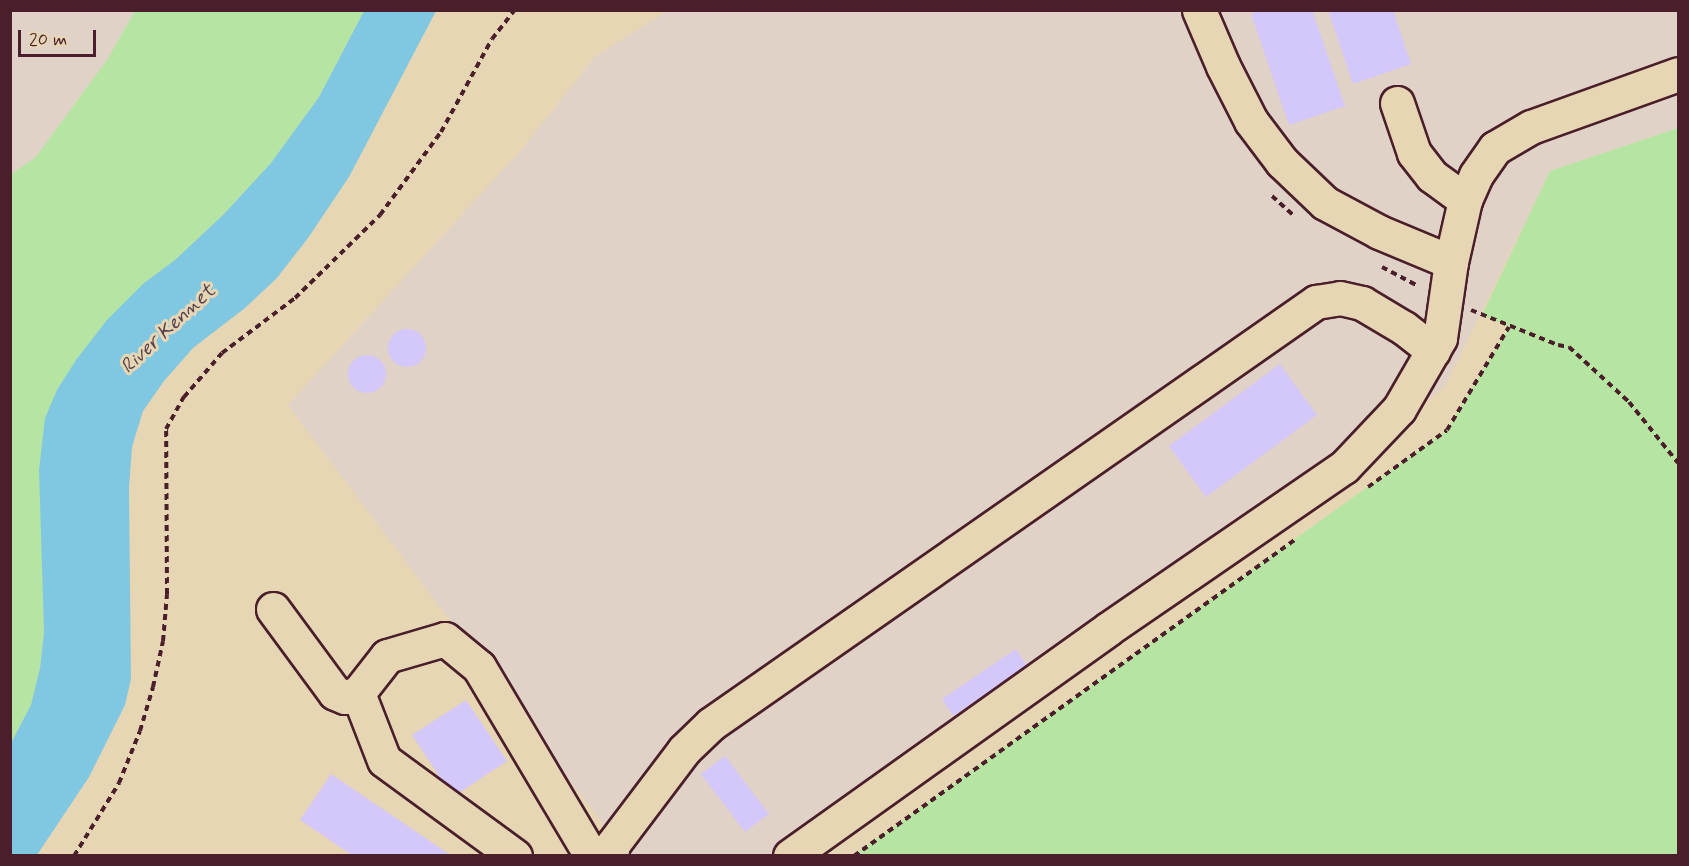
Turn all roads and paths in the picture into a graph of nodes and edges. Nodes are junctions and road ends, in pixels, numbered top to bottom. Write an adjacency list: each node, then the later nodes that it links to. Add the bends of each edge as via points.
1 (515, 10): 12 (path, via 492,39 441,132 380,215 295,298 222,352 184,397 166,429 167,594 163,641 140,731 119,783)
2 (1199, 10): 6 (lane, via 1222,66 1251,120 1282,162 1325,203 1379,232)
3 (1678, 74): 5 (lane, via 1531,127 1496,148 1476,175)
4 (1397, 103): 5 (lane, via 1414,153 1431,176)
5 (1466, 200): 6 (lane)
6 (1451, 262): 8 (lane, via 1440,338)
7 (1557, 345): 9 (path, via 1569,347 1629,402)
8 (1433, 351): 15 (lane, via 1362,303 1340,298 1316,302 711,724 684,750 613,844); 16 (lane, via 1399,409 1344,467)
9 (1678, 463)
10 (273, 609): 11 (lane, via 335,693 345,697)
11 (358, 693): 13 (lane, via 384,760); 14 (lane, via 387,657 445,639 479,667)
12 (74, 855)
13 (515, 855)
14 (591, 855)
15 (610, 855)
16 (790, 855)

